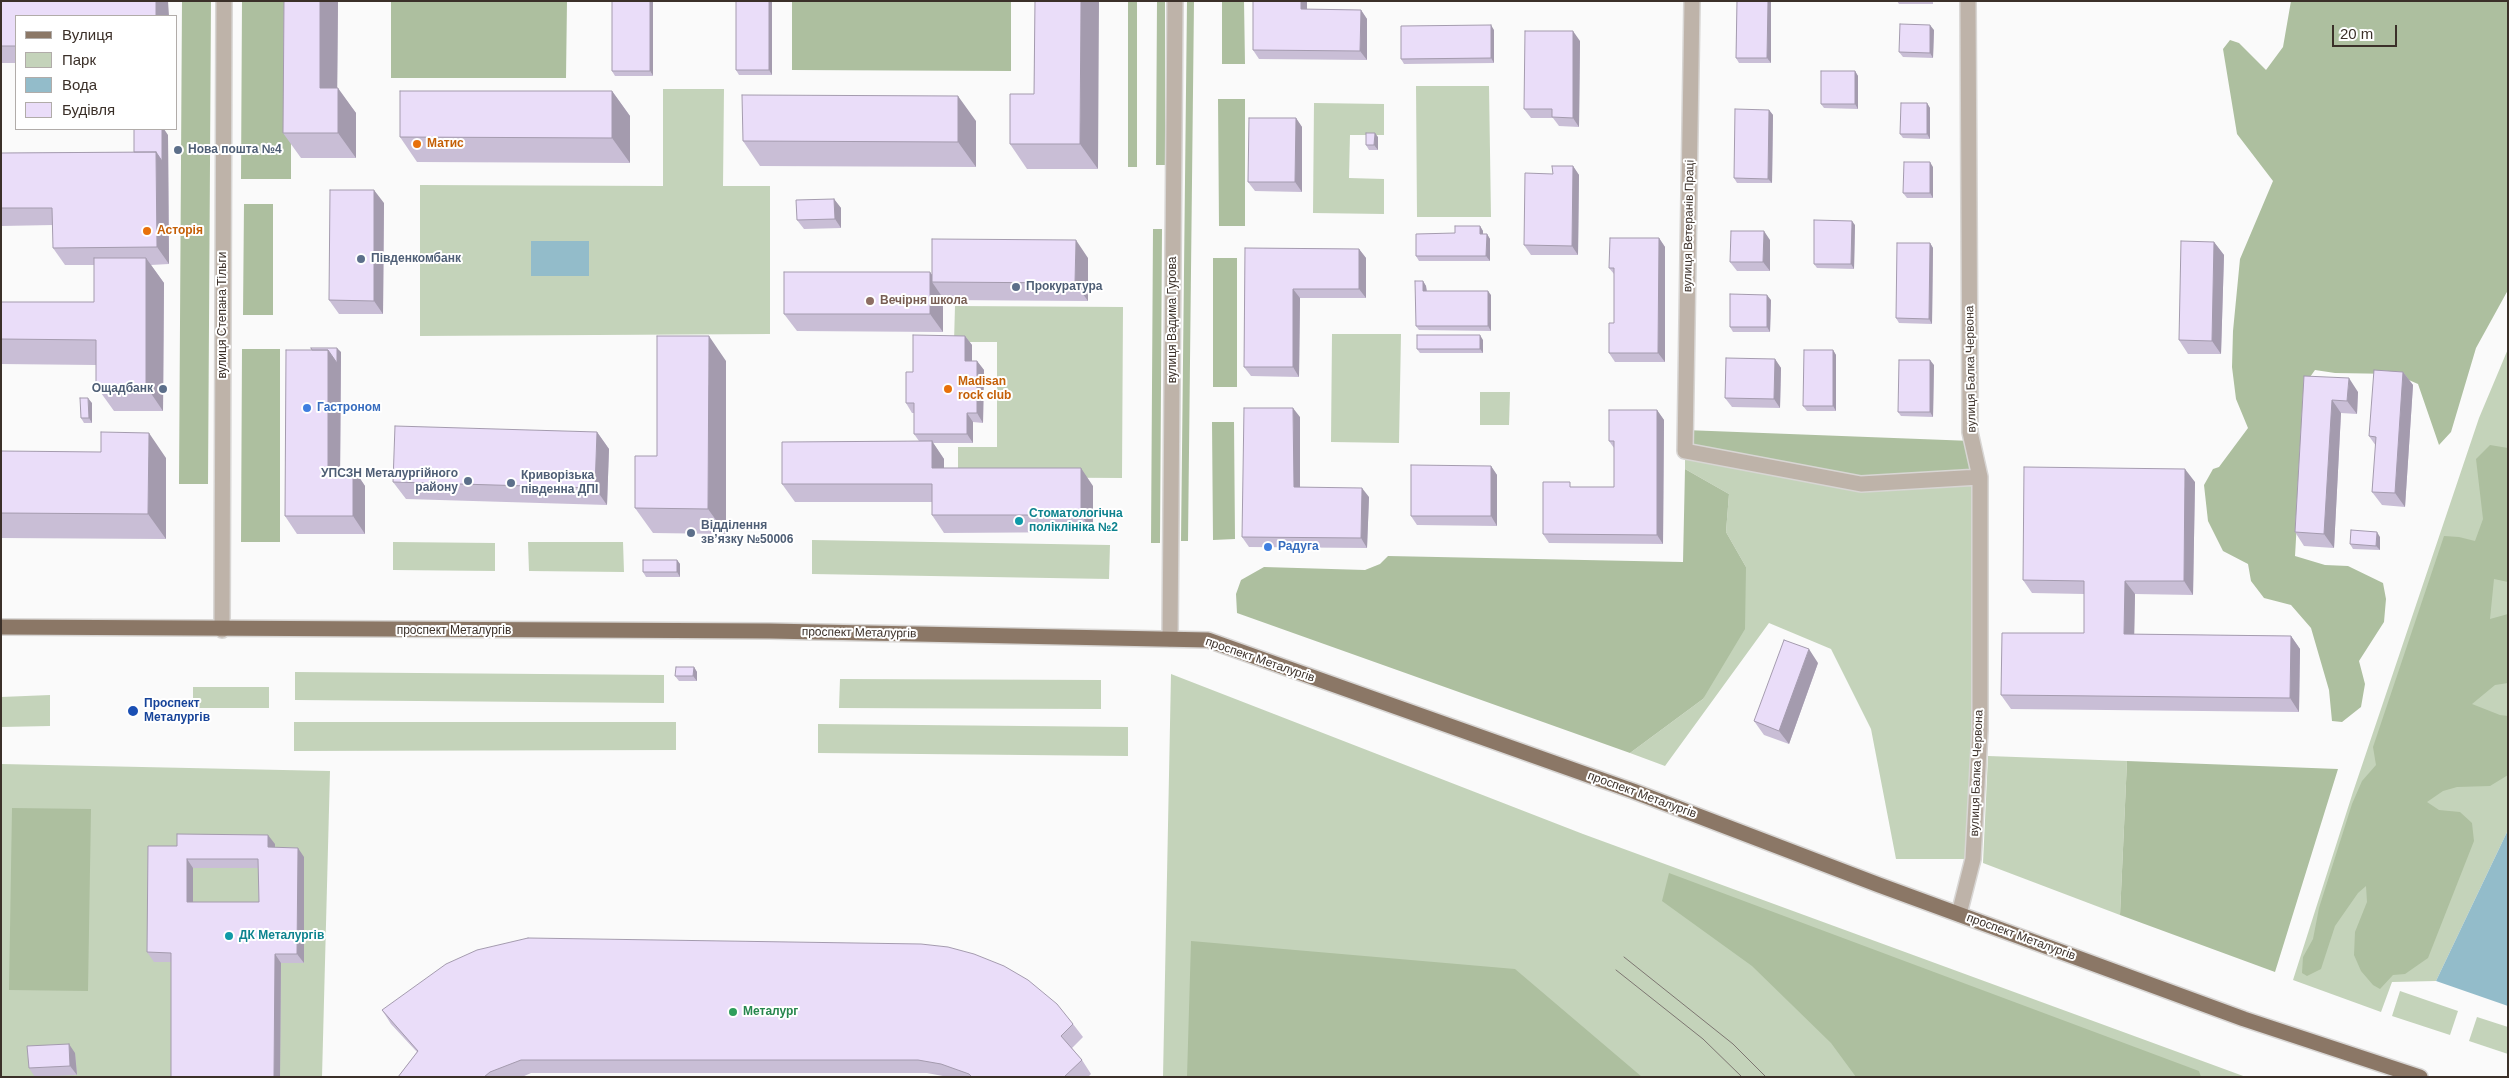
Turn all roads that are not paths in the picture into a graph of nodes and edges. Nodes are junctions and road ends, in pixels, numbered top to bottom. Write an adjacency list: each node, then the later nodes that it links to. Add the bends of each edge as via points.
1 (224, 1): 7 (street, вулиця Степана Тільги)
2 (1175, 1): 8 (street, вулиця Вадима Гурова)
3 (1692, 1): 5 (street, вулиця Ветеранів Праці, via 1685,451 1860,484)
4 (1968, 1): 5 (street, вулиця Балка Червона, via 1970,432)
5 (1980, 477): 9 (street, вулиця Балка Червона, via 1980,730 1973,860)
6 (1, 627): 7 (main road, проспект Металургів)
7 (222, 630): 8 (main road, проспект Металургів, via 770,631)
8 (1170, 639): 9 (main road, проспект Металургів, via 1208,640 1633,791)
9 (1959, 914): 10 (main road, проспект Металургів, via 2263,1026)
10 (2420, 1077)

